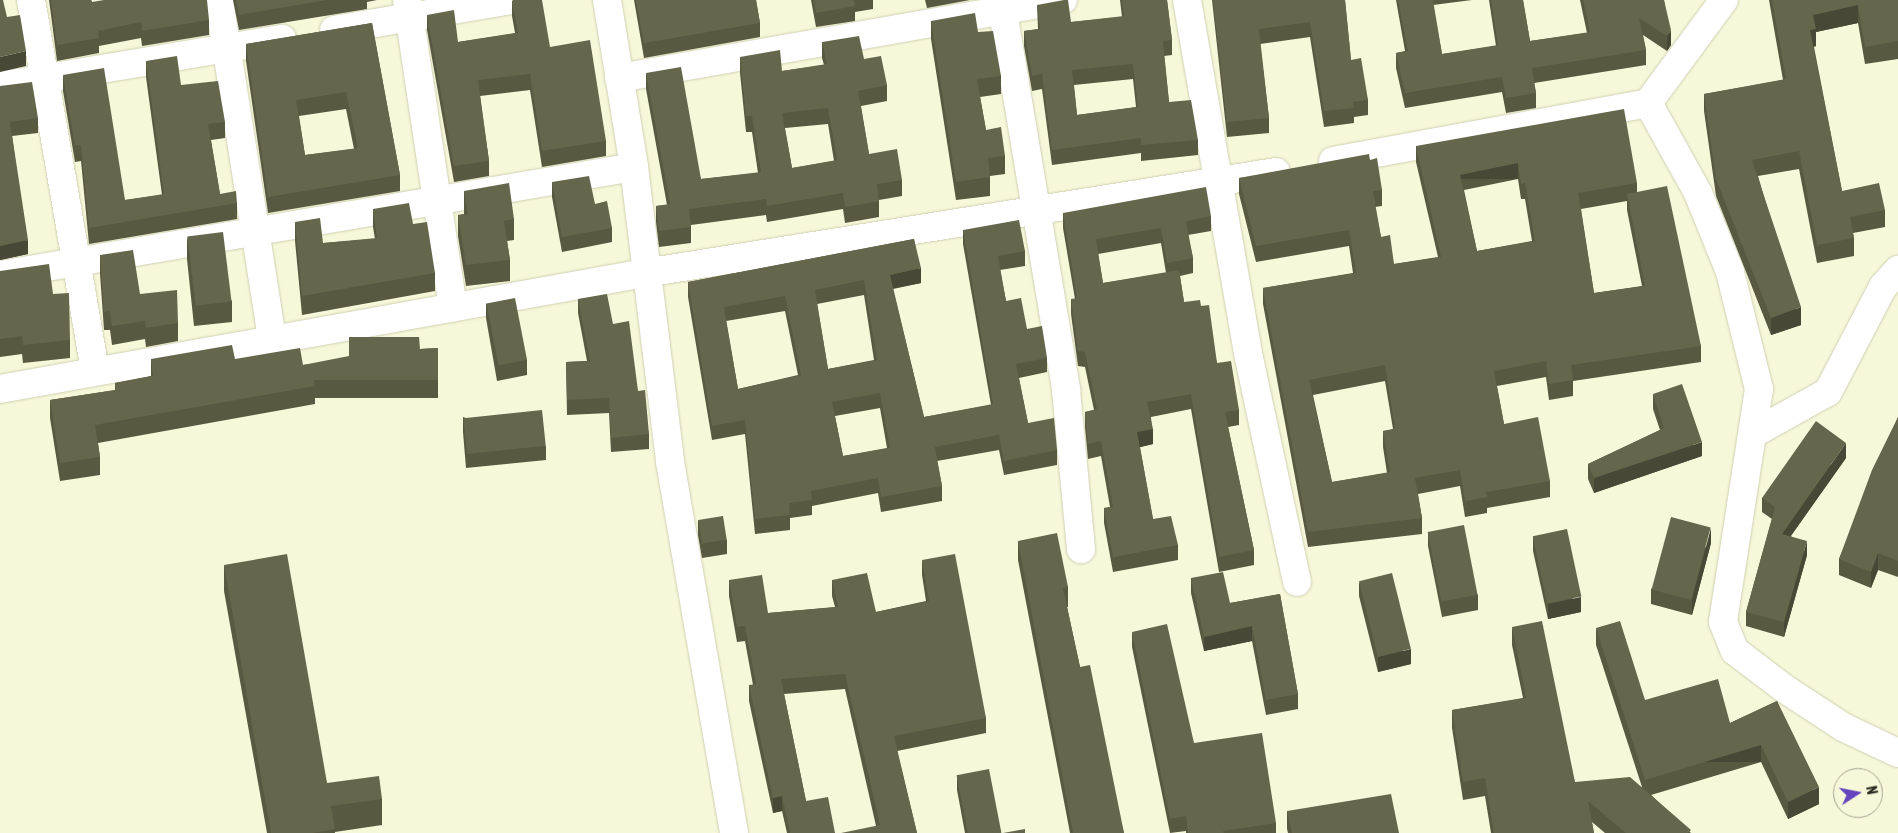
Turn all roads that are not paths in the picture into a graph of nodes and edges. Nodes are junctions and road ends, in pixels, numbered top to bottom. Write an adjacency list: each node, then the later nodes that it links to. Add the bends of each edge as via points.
1 (31, 0): 11 (street)
2 (218, 0): 10 (street)
3 (512, 0): 9 (street)
4 (607, 0): 12 (street)
5 (1063, 0): 8 (street)
6 (1187, 0): 16 (street)
7 (1724, 0): 14 (street)
8 (1002, 5): 12 (street); 18 (street)
9 (408, 9): 10 (street); 17 (street)
10 (226, 48): 11 (street); 19 (street)
11 (45, 78): 13 (street); 20 (street)
12 (619, 78): 15 (street)
13 (0, 86)
14 (1648, 103): 16 (street); 28 (street, via 1698,192 1730,272 1759,389)
15 (634, 167): 17 (street); 22 (street)
16 (1219, 182): 18 (street); 30 (street, via 1248,358)
17 (437, 201): 19 (street); 24 (street)
18 (1033, 212): 22 (street); 29 (street, via 1066,390)
19 (255, 232): 20 (street); 25 (street)
20 (76, 262): 23 (street); 26 (street)
21 (1898, 270): 28 (street, via 1884,287 1828,392)
22 (645, 273): 24 (street); 32 (street, via 670,462)
23 (0, 276)
24 (454, 308): 25 (street)
25 (272, 340): 26 (street)
26 (95, 372): 27 (street)
27 (0, 389)
28 (1756, 432): 31 (street, via 1723,599 1723,622 1735,651 1843,727)
29 (1081, 549)
30 (1297, 582)
31 (1898, 753)
32 (734, 833)

